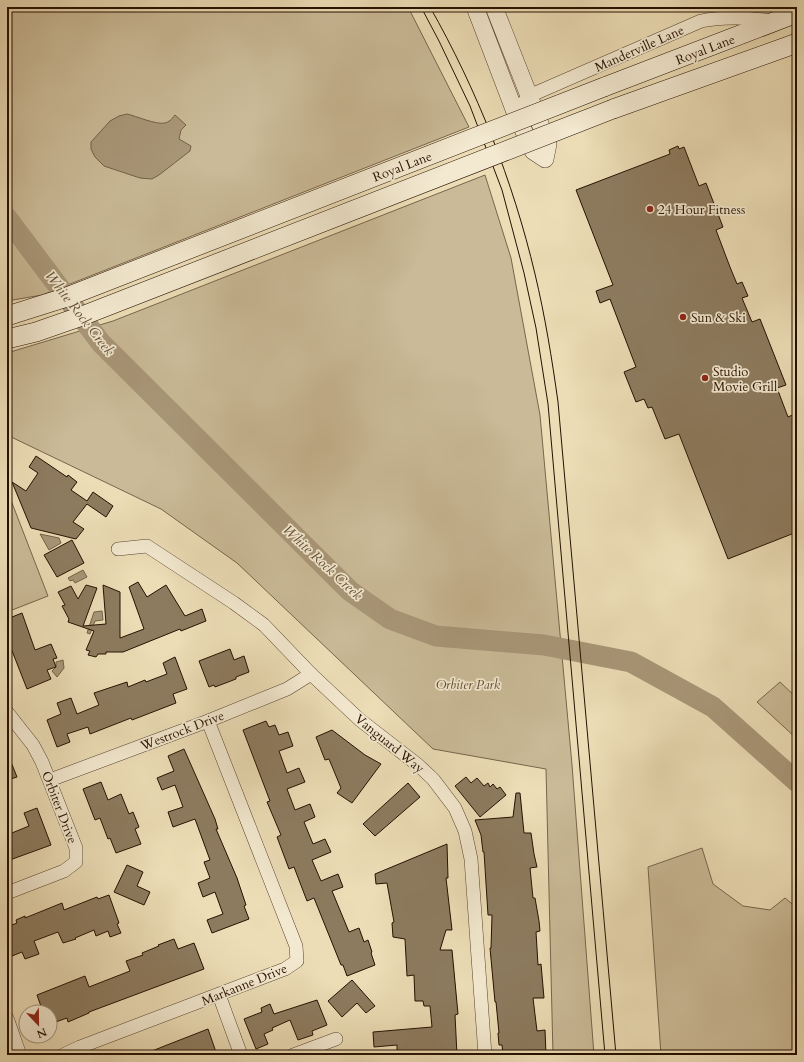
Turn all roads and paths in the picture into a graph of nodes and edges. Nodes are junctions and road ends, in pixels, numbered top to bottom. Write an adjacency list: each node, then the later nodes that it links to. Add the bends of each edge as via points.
1 (474, 7): 7 (street)
2 (494, 7): 6 (street)
3 (797, 13): 4 (main road, Royal Lane)
4 (776, 22): 6 (street, Manderville Lane, via 734,17 701,20); 8 (main road, Royal Lane, bridge, via 64,298)
5 (797, 43): 9 (main road, Royal Lane, bridge, via 613,109 82,316)
6 (529, 96): 7 (street, Manderville Lane); 7 (street, via 548,144 545,159 533,151)
7 (515, 112)
8 (7, 316)
9 (7, 339)
10 (118, 549): 11 (street, Vanguard Way, via 147,546 264,625)
11 (311, 674): 13 (street, Westrock Drive, via 287,690); 23 (street, Vanguard Way, via 360,720 434,779 455,808 465,830 471,859)
12 (7, 712): 14 (street, Orbiter Drive, via 33,745)
13 (208, 721): 14 (street, Westrock Drive); 16 (street, Markanne Drive, via 296,946 297,961 285,969)
14 (50, 780): 15 (street, Orbiter Drive, via 76,848 76,862 64,871)
15 (7, 893)
16 (219, 995): 20 (street, Markanne Drive); 21 (street)
17 (7, 1018): 19 (street)
18 (336, 1039): 22 (street)
19 (20, 1055)
20 (63, 1055)
21 (241, 1055)
22 (293, 1055)
23 (485, 1055)

